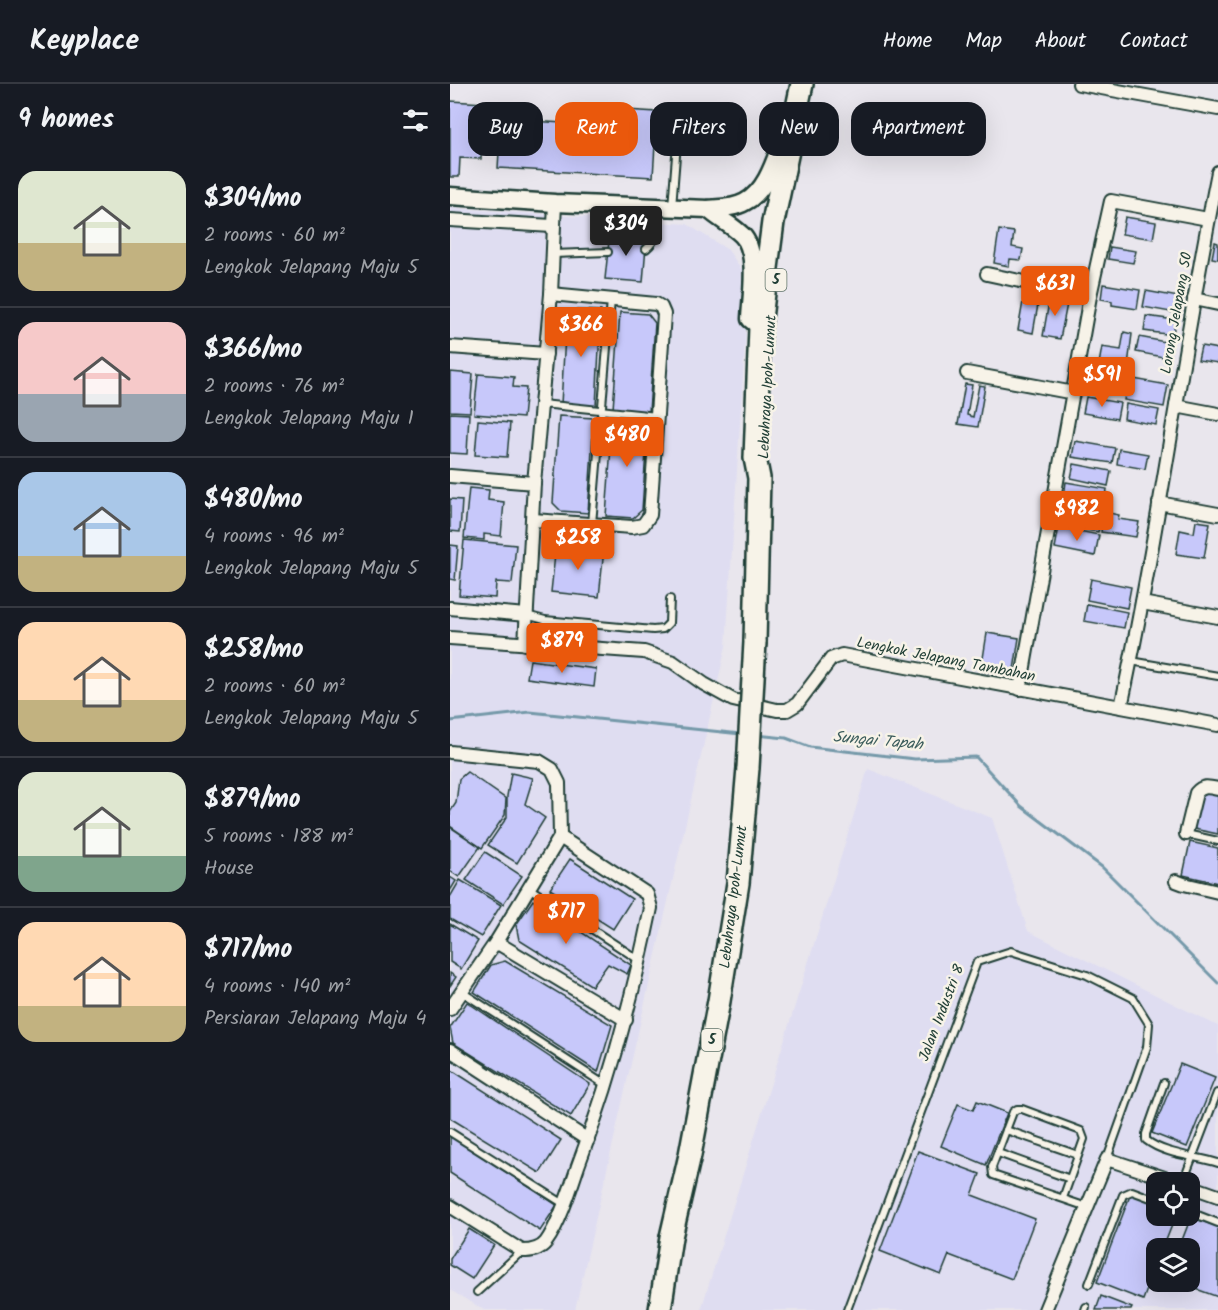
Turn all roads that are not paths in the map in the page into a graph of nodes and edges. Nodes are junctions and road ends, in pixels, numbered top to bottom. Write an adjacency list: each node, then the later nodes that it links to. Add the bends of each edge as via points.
1 (813, 84): 34 (highway, Lebuhraya Ipoh-Lumut / 5, via 792,179 776,280 769,340 764,465)
2 (1079, 84): 4 (street)
3 (800, 92): 10 (street, via 768,177 760,188 746,202); 23 (highway, Lebuhraya Ipoh-Lumut / 5, via 773,222)
4 (1218, 109)
5 (673, 156): 9 (lane)
6 (1218, 172): 11 (street, Lorong Jelapang 50)
7 (450, 196): 8 (street)
8 (555, 203): 9 (street); 13 (street)
9 (664, 207): 10 (street); 14 (lane, via 655,242)
10 (708, 209): 23 (street, via 745,237 751,249 750,319)
11 (1208, 219): 19 (street, via 1111,201); 20 (street, Lorong Jelapang 50)
12 (450, 220): 13 (street)
13 (552, 226): 16 (street)
14 (646, 249)
15 (608, 252): 16 (lane)
16 (552, 254): 18 (street)
17 (987, 274): 19 (street)
18 (551, 294): 21 (street); 25 (street)
19 (1090, 296): 27 (street)
20 (1194, 299): 22 (street); 29 (street, Lorong Jelapang 50)
21 (611, 300): 30 (lane); 32 (street, via 656,304 664,314)
22 (1218, 304)
23 (760, 327): 34 (highway, Lebuhraya Ipoh-Lumut / 5, via 755,458)
24 (450, 347): 25 (street)
25 (546, 354): 28 (street)
26 (967, 374): 27 (street)
27 (1074, 393): 49 (street)
28 (542, 404): 30 (lane); 35 (street)
29 (1176, 406): 31 (street); 36 (street, Lorong Jelapang 50)
30 (602, 411): 32 (lane); 39 (lane)
31 (1218, 414)
32 (657, 416): 39 (street, via 650,515 643,525 632,527)
33 (450, 476): 35 (street)
34 (759, 478): 92 (highway, Lebuhraya Ipoh-Lumut / 5, bridge, via 755,642 738,883)
35 (534, 483): 38 (street)
36 (1159, 503): 37 (street); 41 (street, Lorong Jelapang 50)
37 (1218, 514)
38 (533, 520): 39 (street); 43 (street)
39 (592, 524)
40 (670, 599): 43 (lane, via 669,623 663,629 545,620)
41 (1142, 603): 44 (street); 47 (street, Lorong Jelapang 50)
42 (450, 608): 43 (street)
43 (526, 615): 46 (street)
44 (1218, 617)
45 (450, 638): 46 (street, Lengkok Jelapang Tambahan)
46 (525, 644): 49 (street, Lengkok Jelapang Tambahan, via 644,652 673,662 734,700 777,710 797,704 831,659 842,655)
47 (1131, 661): 48 (lane); 50 (street, Lorong Jelapang 50)
48 (1218, 676)
49 (1020, 689): 50 (street, Lengkok Jelapang Tambahan)
50 (1121, 707): 51 (street, Lengkok Jelapang Tambahan)
51 (1218, 725)
52 (450, 752): 55 (street, via 539,761 552,769 559,783)
53 (1218, 789): 54 (street, via 1200,788 1196,793)
54 (1186, 834): 56 (lane)
55 (560, 837): 58 (street); 61 (street, via 647,894 651,908)
56 (1218, 841)
57 (1176, 881): 59 (street)
58 (530, 888): 60 (street); 61 (lane)
59 (1218, 892)
60 (496, 942): 62 (street); 64 (street)
61 (640, 961): 64 (street)
62 (461, 992): 63 (street); 67 (lane)
63 (450, 1009)
64 (626, 1020): 67 (street)
65 (450, 1050): 71 (street)
66 (1164, 1083): 74 (lane, via 1146,1140)
67 (607, 1086): 71 (street)
68 (1217, 1093): 74 (lane)
69 (1006, 1130): 72 (lane); 73 (lane); 73 (lane, via 1013,1112 1022,1109 1081,1131 1084,1139)
70 (450, 1131): 84 (lane)
71 (588, 1140): 84 (street)
72 (998, 1153): 79 (lane); 83 (lane, via 993,1175)
73 (1078, 1155): 79 (lane)
74 (1191, 1158): 76 (lane); 78 (lane)
75 (1107, 1159): 77 (street); 86 (street, Jalan Industri 8); 93 (lane, Jalan Industri 8, via 1147,1047 1149,1024 1134,998 1087,975 1011,951 977,962)
76 (1218, 1163)
77 (1147, 1172)
78 (1186, 1172)
79 (1070, 1179): 83 (lane)
80 (1200, 1190): 82 (street)
81 (1146, 1196): 90 (lane, via 1132,1191 1123,1195)
82 (1218, 1196)
83 (1063, 1198): 86 (lane)
84 (564, 1204): 89 (street, via 546,1242 534,1251)
85 (450, 1206): 89 (street)
86 (1088, 1207): 94 (street, Jalan Industri 8)
87 (1200, 1216): 88 (lane)
88 (1218, 1223)
89 (522, 1251): 91 (lane)
90 (1089, 1284)
91 (477, 1292)
92 (660, 1310)
93 (847, 1310)
94 (1045, 1310)

